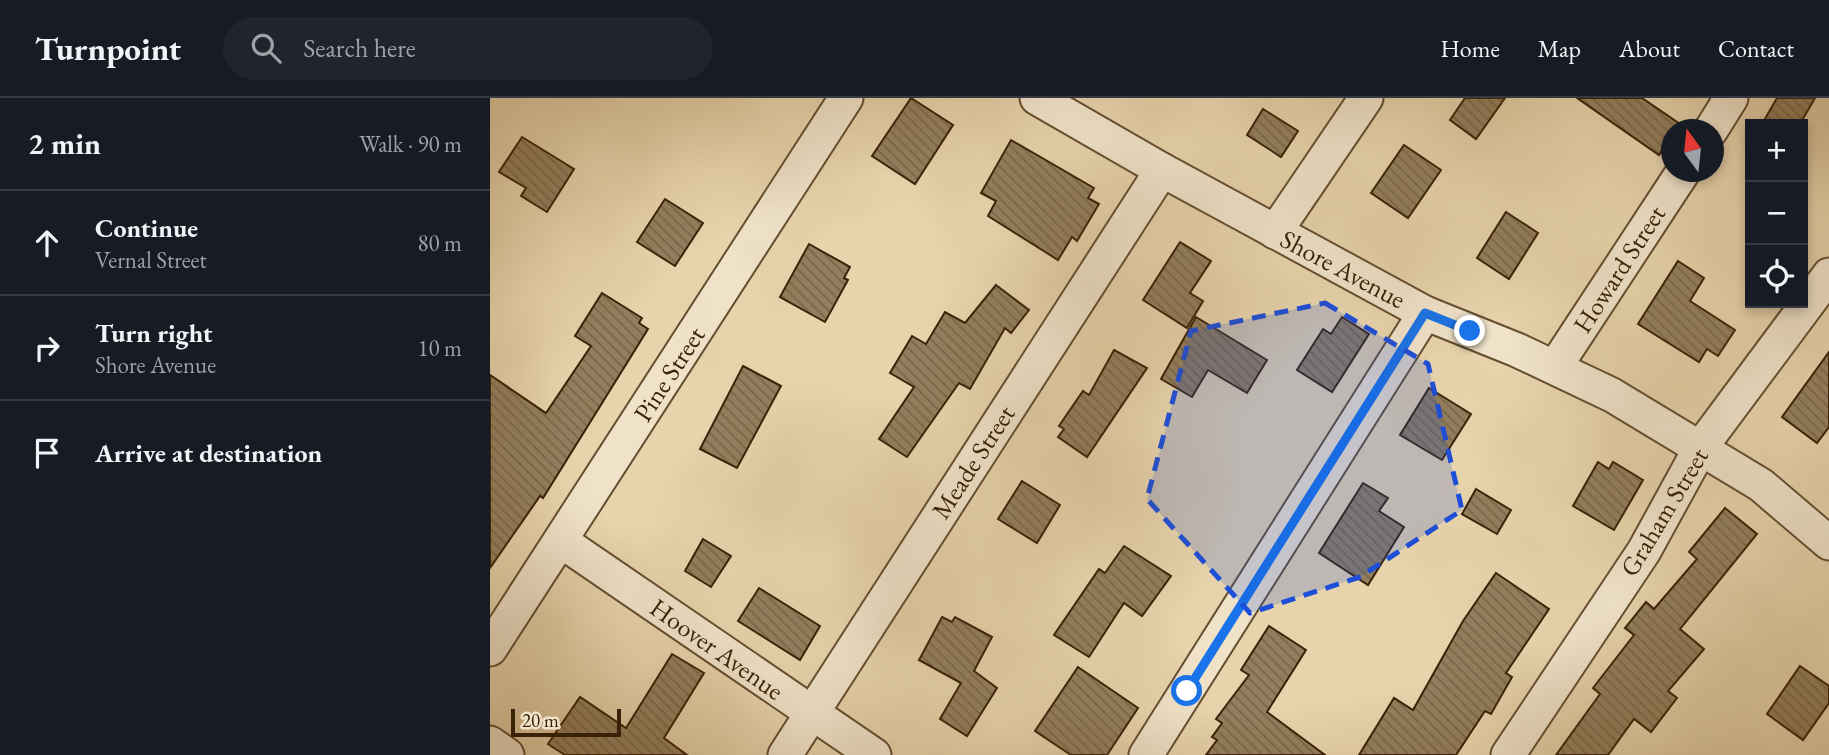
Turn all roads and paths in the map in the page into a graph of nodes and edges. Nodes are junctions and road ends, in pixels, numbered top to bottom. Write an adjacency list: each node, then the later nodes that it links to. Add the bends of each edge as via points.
1 (846, 98): 13 (street, Pine Street)
2 (1037, 98): 6 (street, Shore Avenue)
3 (1366, 98): 8 (street)
4 (1731, 98): 5 (street)
5 (1718, 119)
6 (1162, 170): 8 (street, Shore Avenue); 16 (street, Meade Street)
7 (1676, 182): 11 (street, Howard Street)
8 (1275, 232): 10 (street, Shore Avenue)
9 (1829, 275): 12 (street, Graham Street)
10 (1425, 313): 11 (street, Shore Avenue); 21 (street)
11 (1555, 367): 12 (street, Shore Avenue)
12 (1701, 447): 14 (street, Shore Avenue, via 1761,485); 22 (street, Graham Street, via 1644,551)
13 (561, 541): 15 (street, Pine Street); 16 (street, Hoover Avenue)
14 (1829, 543)
15 (490, 649)
16 (811, 715): 19 (street, Meade Street); 20 (street, Hoover Avenue)
17 (490, 743): 18 (street)
18 (507, 755)
19 (785, 755)
20 (874, 755)
21 (1146, 755)
22 (1508, 755)

